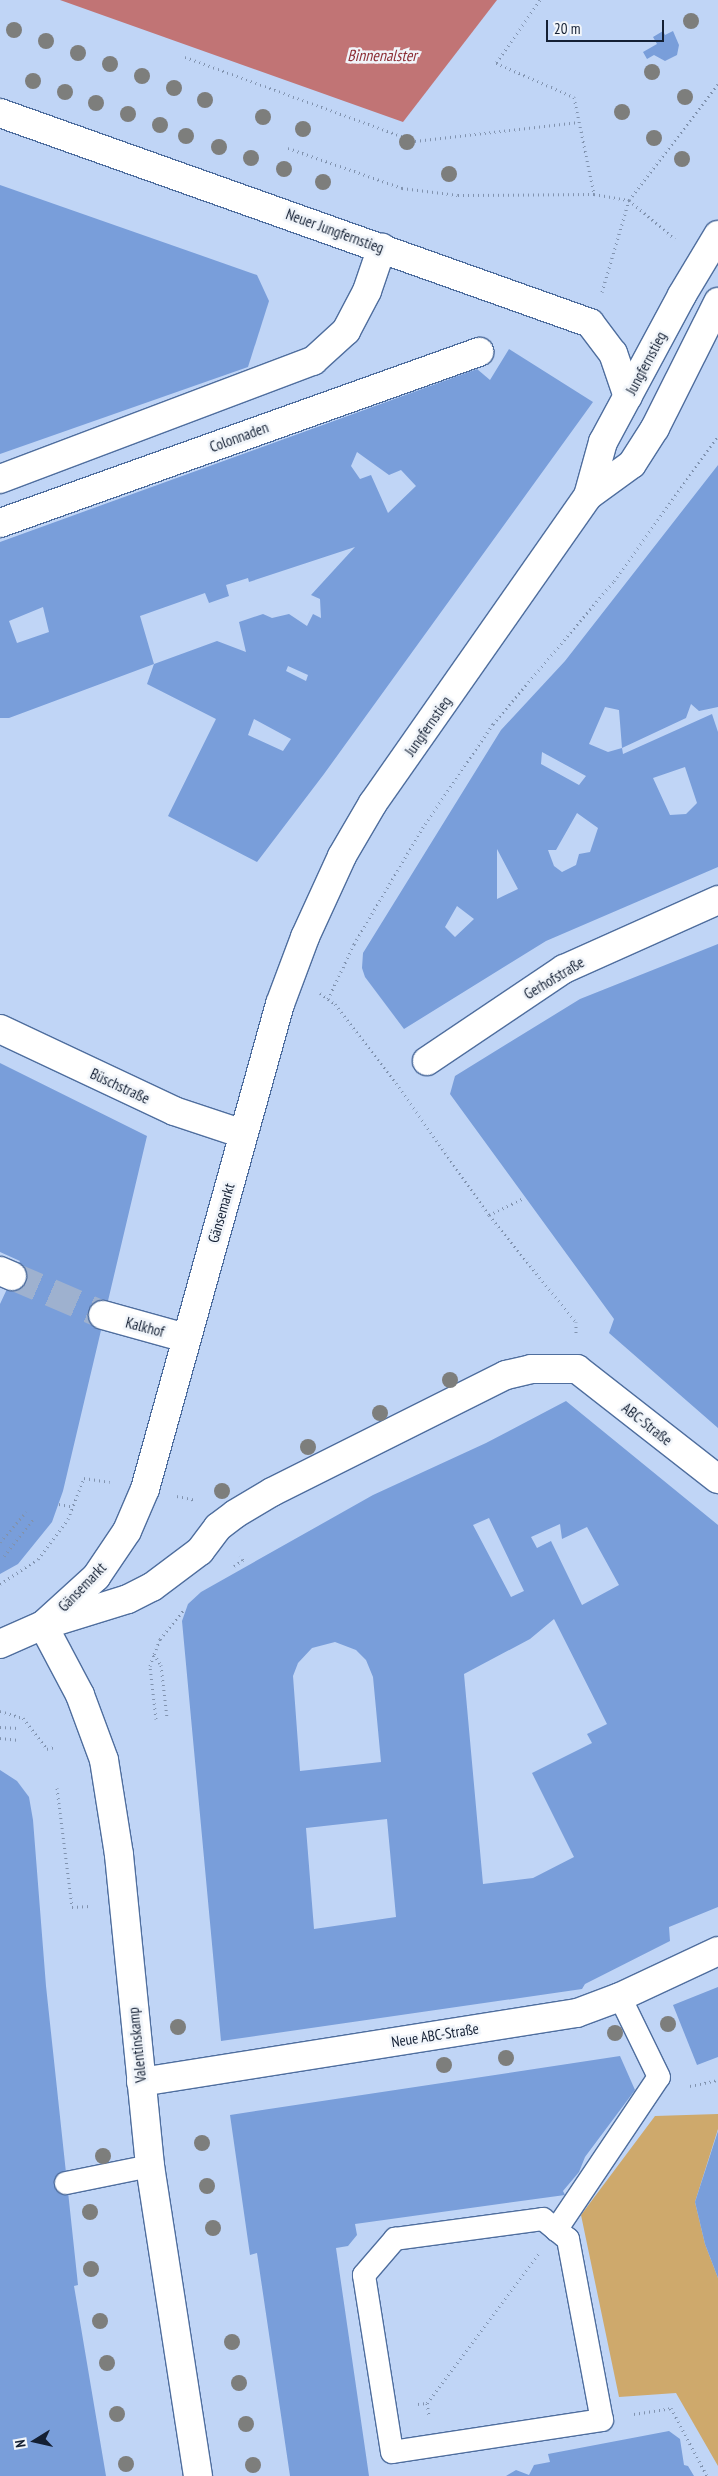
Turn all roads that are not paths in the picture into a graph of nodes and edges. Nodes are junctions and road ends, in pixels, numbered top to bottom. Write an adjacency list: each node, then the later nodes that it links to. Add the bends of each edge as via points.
1 (0, 113): 3 (street, Neuer Jungfernstieg)
2 (718, 235): 6 (street, Jungfernstieg)
3 (382, 247): 6 (street, Neuer Jungfernstieg, via 590,323 613,353); 7 (street, via 367,291 346,331 313,361)
4 (718, 302): 8 (street, Jungfernstieg, via 655,428 632,464)
5 (479, 352): 9 (street, Colonnaden)
6 (628, 397): 8 (street, Jungfernstieg, via 603,442)
7 (0, 479)
8 (588, 496): 11 (street, Jungfernstieg, via 373,803 329,883)
9 (0, 523)
10 (718, 900): 13 (street, Gerhofstraße, via 564,969)
11 (291, 969): 14 (street, Gänsemarkt)
12 (0, 1029): 14 (street, Büschstraße, via 174,1111)
13 (427, 1061)
14 (243, 1134): 16 (street, Gänsemarkt)
15 (103, 1315): 16 (street, Kalkhof)
16 (186, 1338): 19 (street, Gänsemarkt, via 145,1489 127,1531 96,1577)
17 (577, 1369): 18 (street, ABC-Straße); 19 (street, Gänsemarkt, via 531,1369 506,1375 272,1492 218,1527 200,1551 152,1587 128,1600)
18 (718, 1478)
19 (42, 1625): 20 (street); 23 (street, Valentinskamp, via 80,1695 104,1760 124,1903)
20 (0, 1644)
21 (718, 1951): 22 (street, Neue ABC-Straße)
22 (620, 1997): 23 (street, Neue ABC-Straße, via 577,2013); 26 (lane, via 659,2077)
23 (141, 2082): 24 (street, Valentinskamp)
24 (150, 2166): 25 (lane); 27 (street, Valentinskamp)
25 (66, 2183)
26 (556, 2230): 26 (lane, via 568,2239 602,2420 392,2452 364,2274 395,2239 543,2219)
27 (198, 2476)

